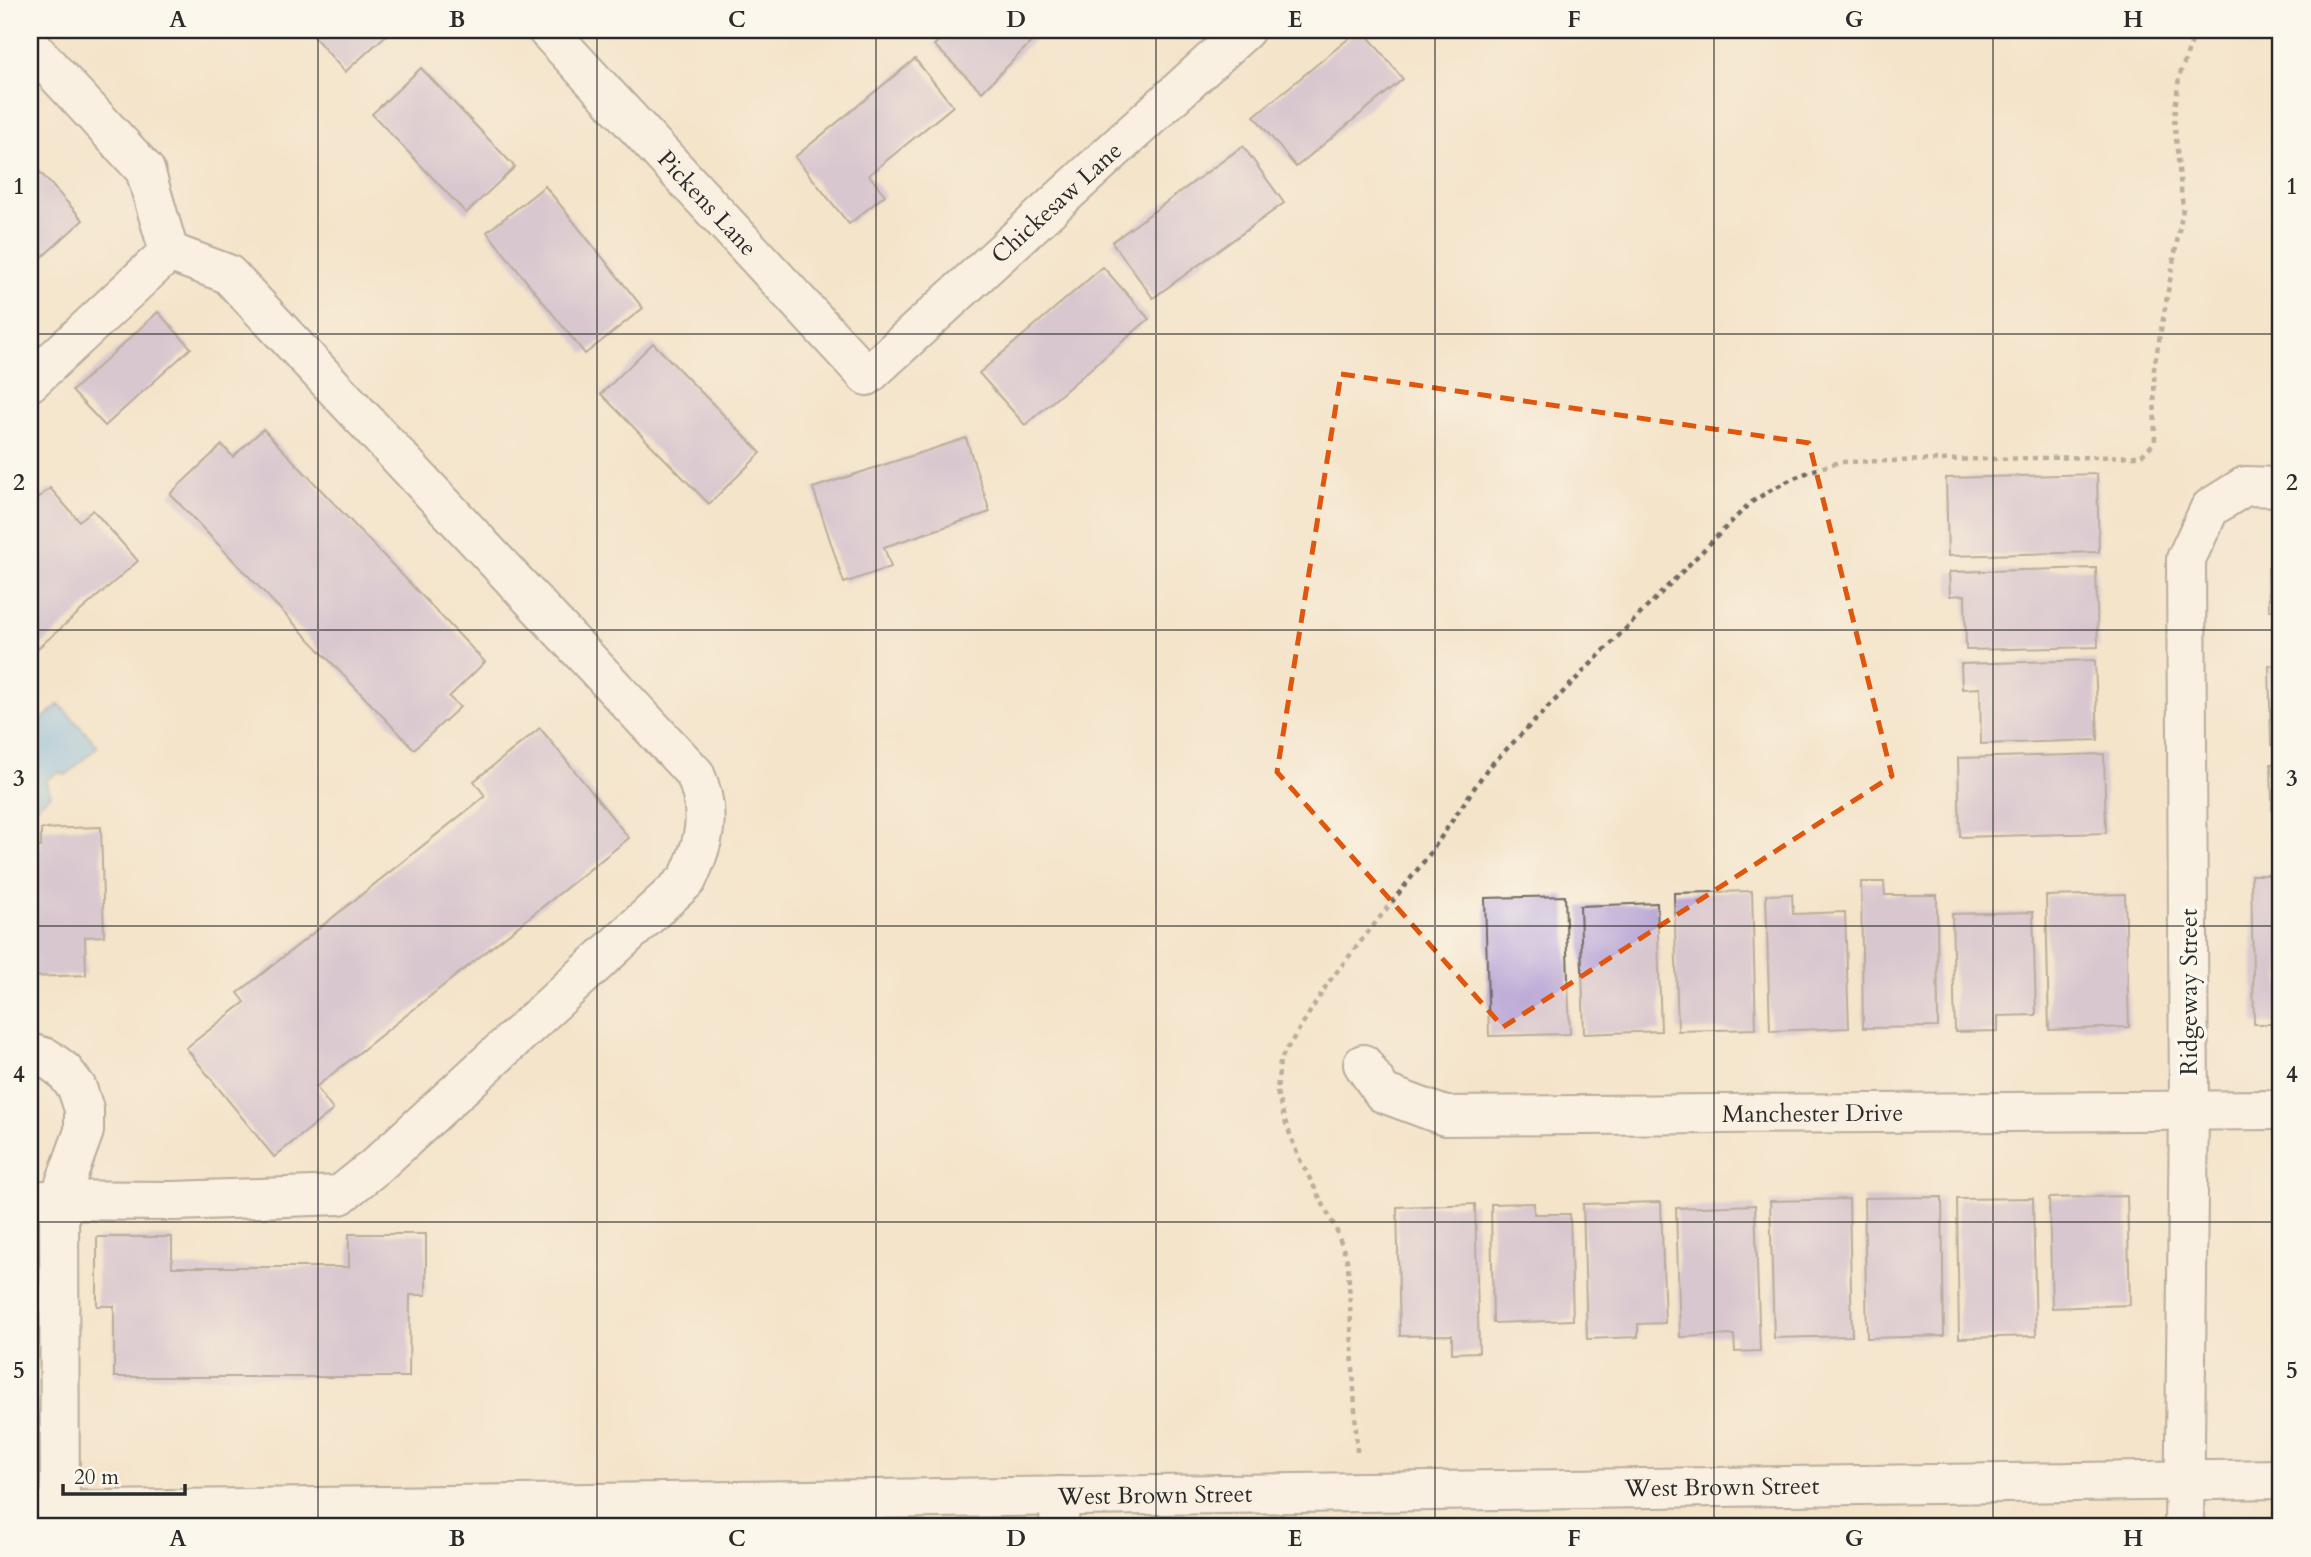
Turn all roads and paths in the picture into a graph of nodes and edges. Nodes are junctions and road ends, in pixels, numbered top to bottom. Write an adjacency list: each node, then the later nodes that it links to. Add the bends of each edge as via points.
1 (547, 30): 6 (street, Pickens Lane)
2 (1245, 30): 6 (street, Chickesaw Lane)
3 (2196, 30): 14 (path, via 2179,77 2174,118 2183,209 2154,368 2155,442 2141,456 1840,462 1810,470 1758,498 1487,769 1429,855 1301,1023 1280,1060 1277,1092 1298,1156 1336,1229 1348,1263)
4 (30, 46): 5 (street, via 145,170)
5 (169, 252): 7 (street); 13 (street, via 228,274 695,774 706,798 704,832 687,880 340,1195)
6 (867, 376)
7 (30, 382)
8 (2281, 487): 12 (street, Ridgeway Street, via 2245,486 2210,508 2186,559)
9 (30, 1053): 13 (street, via 47,1058 64,1071 77,1088 84,1109 84,1131)
10 (1363, 1064): 12 (street, Manchester Drive, via 1383,1093 1445,1116)
11 (2281, 1110): 12 (street, Manchester Drive)
12 (2189, 1111): 16 (street, Ridgeway Street)
13 (44, 1200): 18 (street)
14 (1357, 1456)
15 (2281, 1479): 16 (street, West Brown Street)
16 (2184, 1480): 17 (street, West Brown Street); 19 (street, Ridgeway Street)
17 (1060, 1511): 18 (street, West Brown Street)
18 (52, 1518)
19 (2184, 1527)

